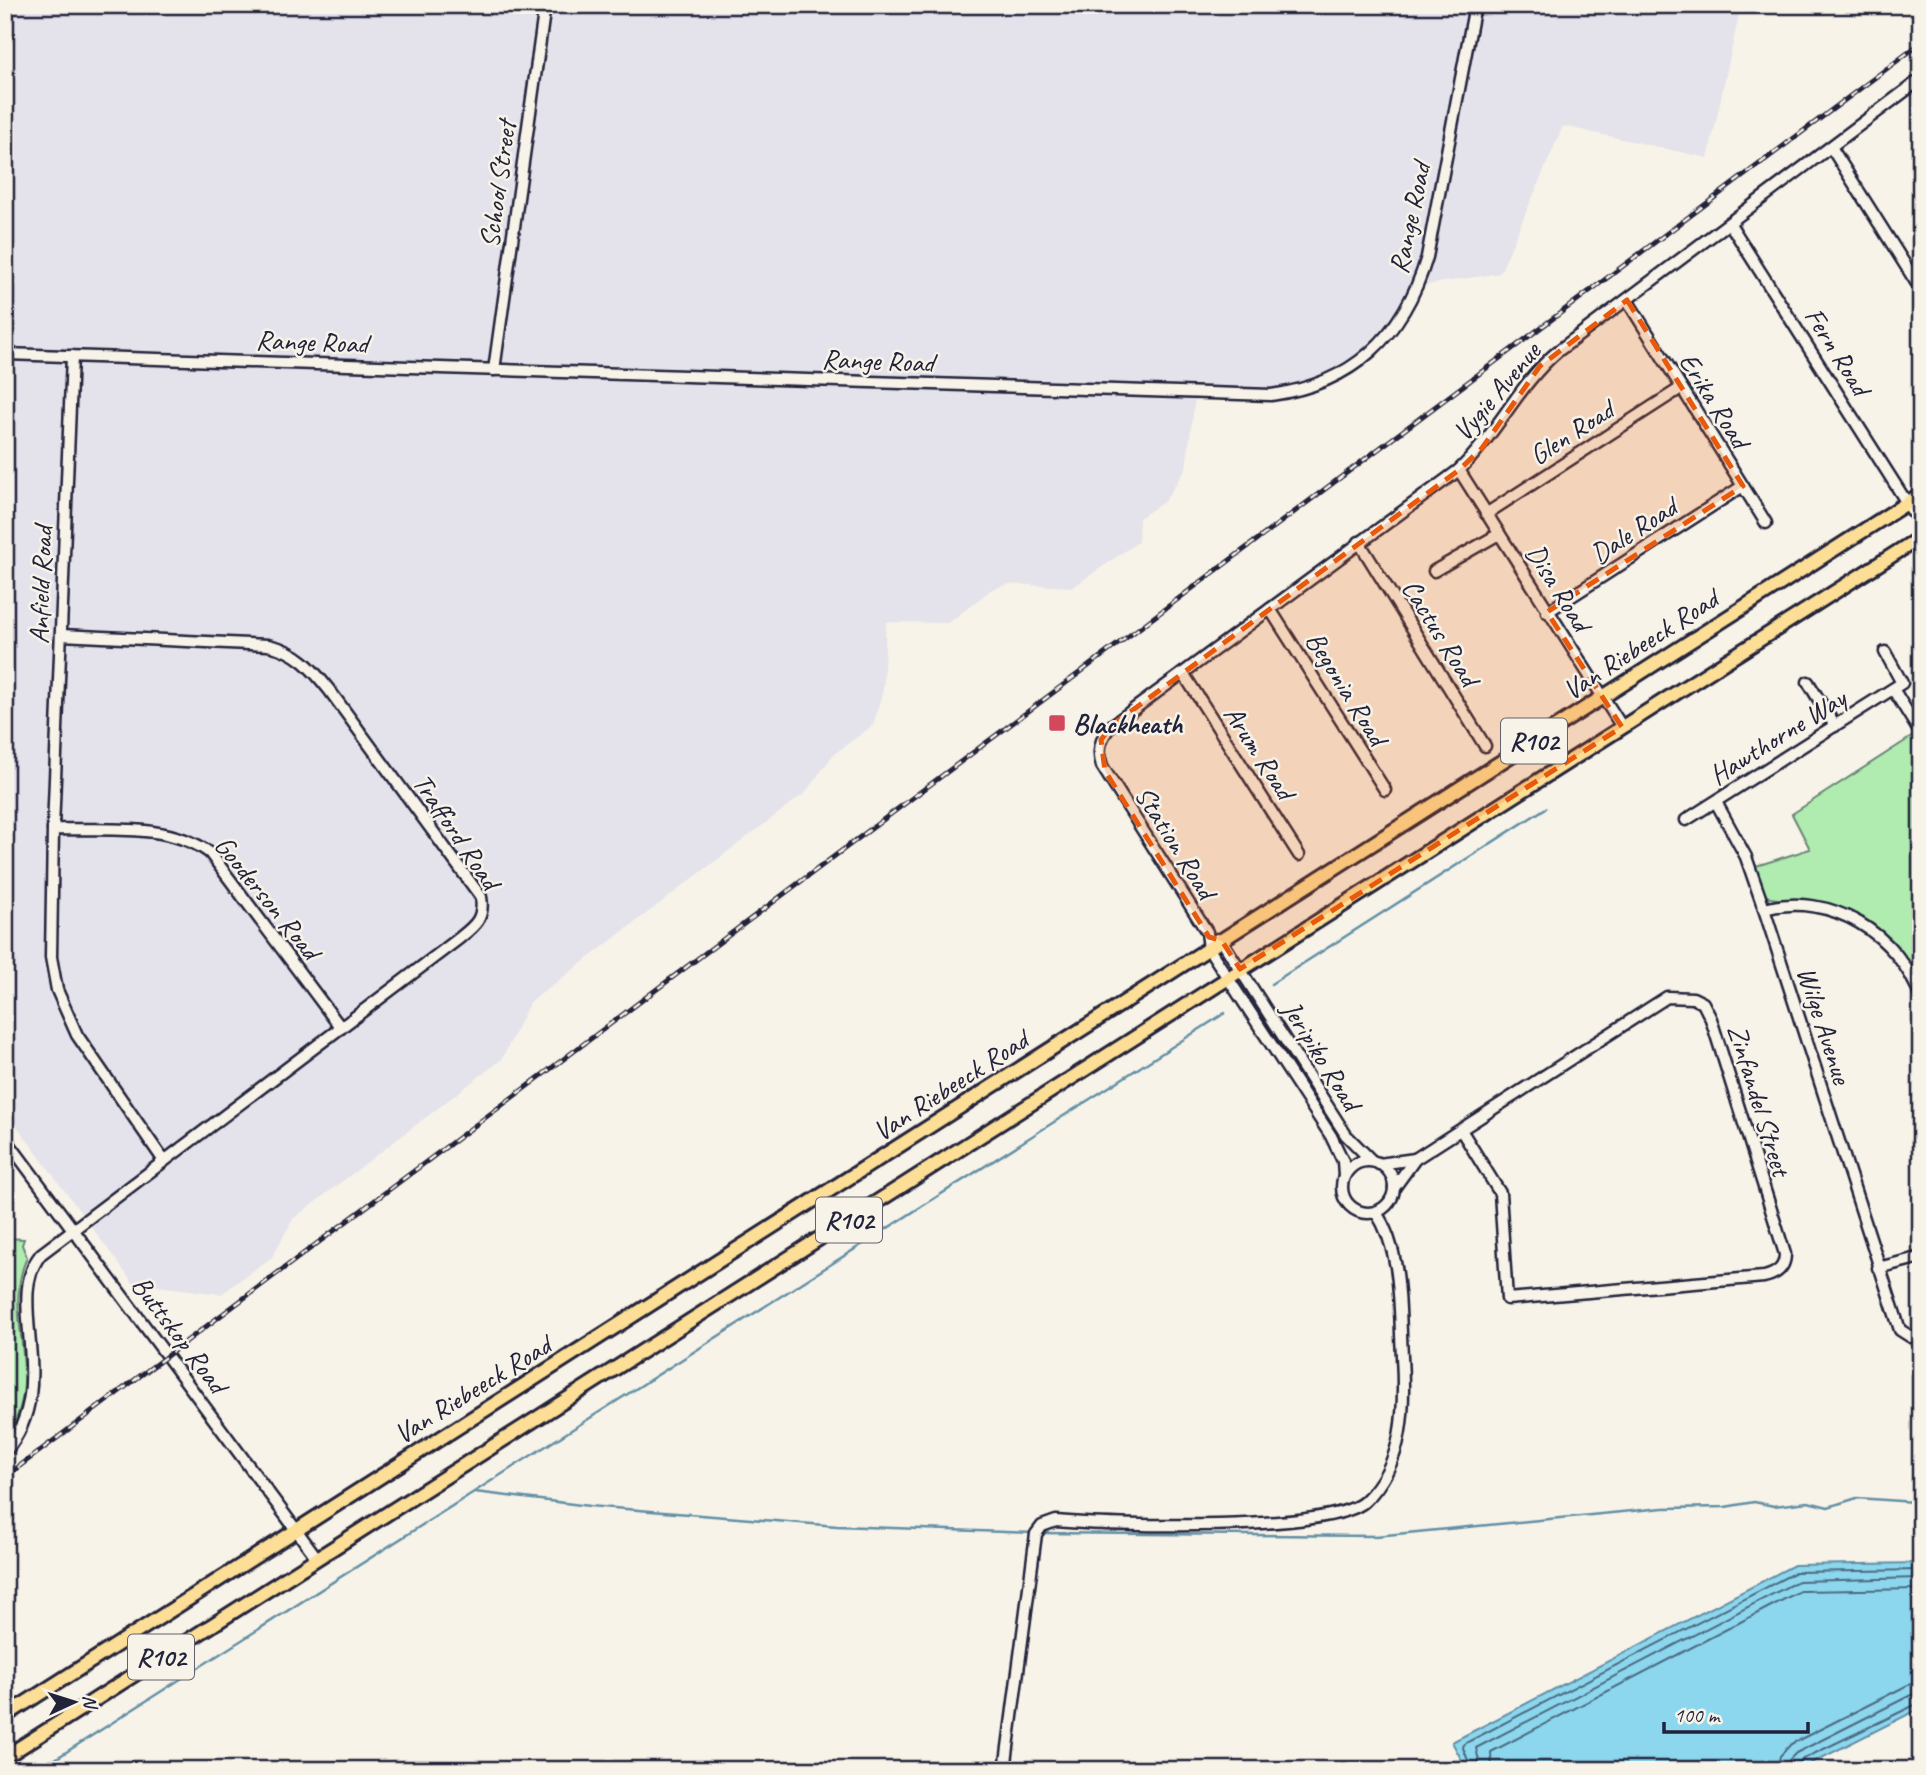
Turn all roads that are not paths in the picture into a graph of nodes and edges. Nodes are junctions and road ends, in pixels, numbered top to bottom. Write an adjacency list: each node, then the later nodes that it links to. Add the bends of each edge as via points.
1 (545, 5): 10 (street, School Street)
2 (1475, 5): 10 (street, Range Road, via 1419,286 1399,321 1374,349 1350,368 1312,386 1271,395)
3 (1921, 79): 4 (street, Vygie Avenue)
4 (1831, 147): 5 (street, Vygie Avenue); 6 (street)
5 (1730, 223): 7 (street, Vygie Avenue); 15 (street, Fern Road)
6 (1921, 289)
7 (1627, 300): 11 (street, Erika Road); 12 (street, Vygie Avenue, via 1540,366 1482,448)
8 (5, 354): 9 (street, Range Road)
9 (72, 356): 10 (street, Range Road); 25 (street, Anfield Road)
10 (494, 370)
11 (1681, 388): 13 (street, Erika Road); 16 (street, Glen Road)
12 (1459, 470): 16 (street, Disa Road); 21 (street, Vygie Avenue)
13 (1743, 486): 17 (street, Erika Road); 24 (street, Dale Road)
14 (1921, 494): 15 (main road, Van Riebeeck Road / R102)
15 (1907, 503): 18 (street, Fern Road); 30 (main road, Van Riebeeck Road / R102)
16 (1486, 514): 19 (street, Disa Road)
17 (1766, 523)
18 (1921, 525)
19 (1499, 534): 22 (street); 24 (street, Disa Road)
20 (1921, 537): 32 (main road, Van Riebeeck Road / R102)
21 (1359, 542): 23 (street, Vygie Avenue); 34 (street, Cactus Road)
22 (1434, 571)
23 (1270, 609): 27 (street, Vygie Avenue); 36 (street, Begonia Road)
24 (1548, 611): 30 (street, Disa Road)
25 (61, 635): 39 (street, Anfield Road); 46 (street, Trafford Road, via 268,645 298,657 330,691 481,897 480,920)
26 (1885, 652): 29 (street, via 1902,682)
27 (1183, 673): 35 (street, Vygie Avenue, via 1107,730 1099,753); 40 (street, Arum Road)
28 (1808, 682): 31 (street)
29 (1893, 689): 31 (street, Hawthorne Way); 33 (street)
30 (1602, 697): 32 (street, Disa Road); 42 (main road, Van Riebeeck Road / R102)
31 (1835, 726): 37 (street, Hawthorne Way)
32 (1622, 727): 43 (main road, Van Riebeeck Road / R102)
33 (1921, 734)
34 (1485, 746)
35 (1105, 771): 42 (street, Station Road)
36 (1385, 790)
37 (1716, 802): 38 (street, Hawthorne Way); 41 (street, Wilge Avenue, via 1746,857)
38 (1686, 820)
39 (52, 828): 46 (street, Gooderson Road, via 175,834 197,843 210,853); 50 (street, Anfield Road, via 50,939 57,990 77,1035)
40 (1299, 855)
41 (1764, 909): 45 (street, via 1816,906 1855,919 1892,951); 57 (street, Wilge Avenue)
42 (1213, 942): 43 (street, Jeripiko Road); 44 (street, Jeripiko Road); 60 (main road, Van Riebeeck Road / R102)
43 (1240, 969): 44 (main road, Van Riebeeck Road / R102); 51 (street, Jeripiko Road, via 1346,1135)
44 (1228, 978): 52 (street, Jeripiko Road, via 1331,1136 1343,1161); 61 (main road, Van Riebeeck Road / R102)
45 (1920, 995)
46 (341, 1028): 50 (street, Trafford Road)
47 (1461, 1130): 47 (street, Zinfandel Street, via 1667,998 1693,998 1703,1003 1711,1019 1785,1254 1783,1266 1764,1277 1507,1298 1500,1193); 49 (street, Zinfandel Street)
48 (5, 1138): 55 (street, Buttskop Road)
49 (1415, 1159): 51 (street, Zinfandel Street); 53 (street, Zinfandel Street)
50 (164, 1161): 55 (street, Trafford Road)
51 (1375, 1163): 52 (street, via 1356,1164); 53 (street, via 1390,1174)
52 (1344, 1176): 54 (street, via 1342,1192 1347,1203 1363,1213)
53 (1394, 1188): 54 (street, via 1389,1203)
54 (1376, 1212): 64 (street, via 1395,1250 1404,1406 1395,1453 1377,1488 1364,1503 1346,1512 1309,1518 1190,1525 1056,1521 1038,1530)
55 (73, 1228): 59 (street, Trafford Road, via 41,1254 32,1273 33,1385 27,1415); 60 (street, Buttskop Road)
56 (1921, 1257): 57 (street)
57 (1878, 1268): 58 (street, Wilge Avenue, via 1900,1330)
58 (1921, 1337)
59 (5, 1451)
60 (297, 1528): 61 (street, Buttskop Road); 62 (main road, Van Riebeeck Road / R102)
61 (317, 1558): 63 (main road, Van Riebeeck Road / R102)
62 (5, 1716)
63 (5, 1757)
64 (1005, 1770)

